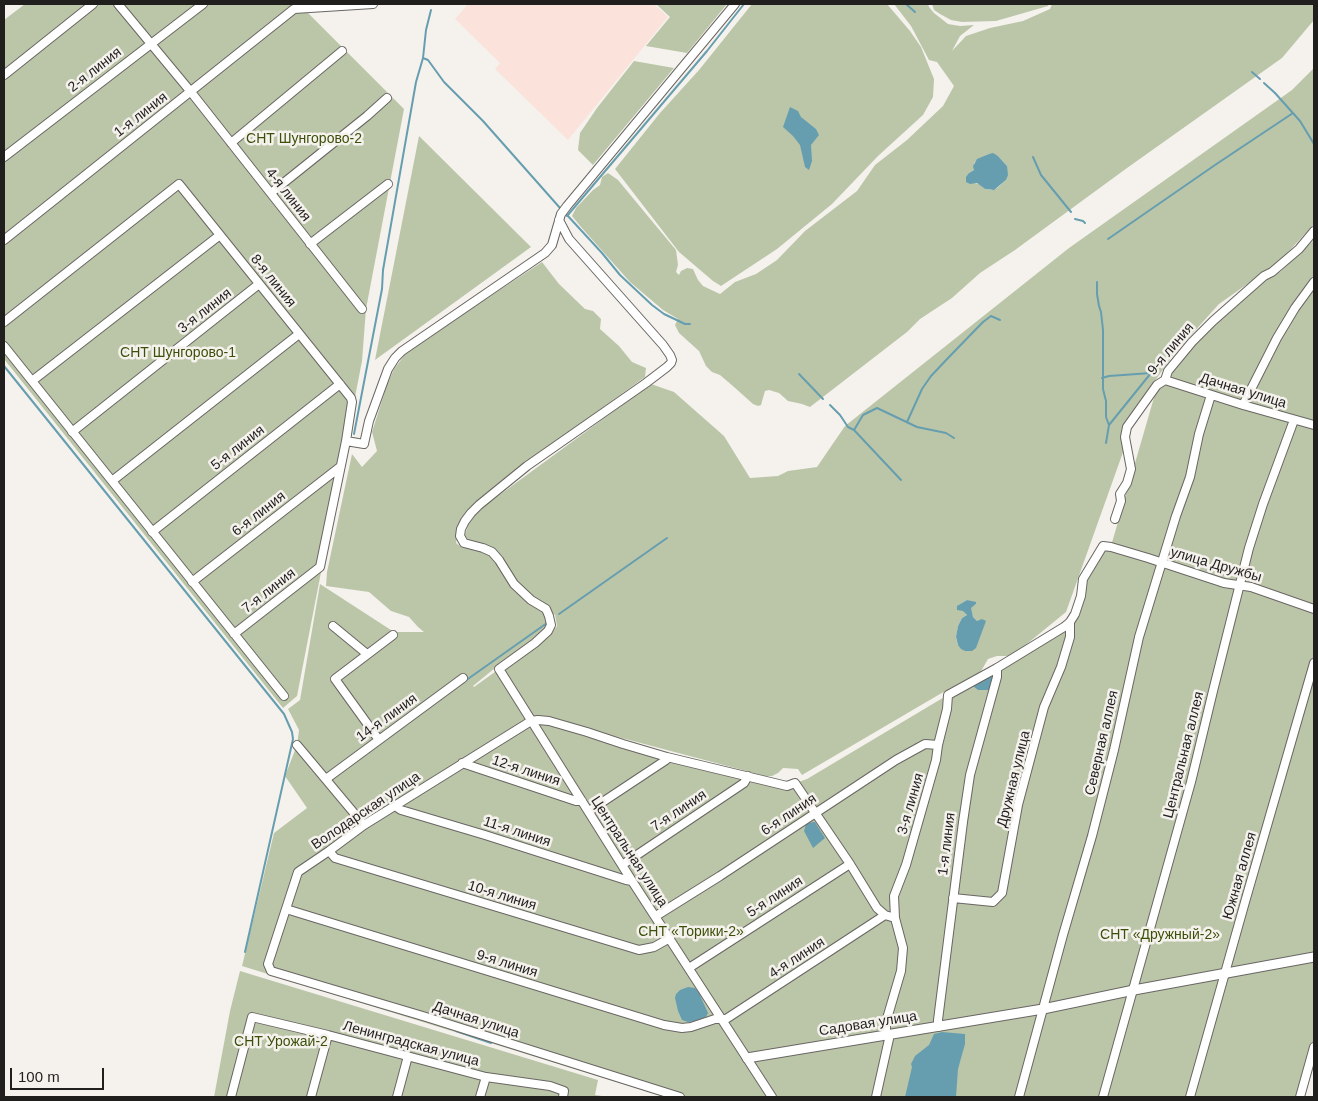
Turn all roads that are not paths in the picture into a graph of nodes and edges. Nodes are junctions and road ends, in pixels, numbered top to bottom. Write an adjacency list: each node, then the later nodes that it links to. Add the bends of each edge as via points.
1 (93, 4): 8 (street)
2 (118, 4): 6 (street, 4-я линия)
3 (203, 4): 6 (street, 2-я линия)
4 (373, 4): 9 (street, 1-я линия, via 294,9)
5 (735, 4): 15 (street, via 567,206)
6 (150, 44): 9 (street, 4-я линия); 12 (street, 2-я линия)
7 (342, 51): 11 (street)
8 (4, 75)
9 (190, 92): 11 (street, 4-я линия); 18 (street, 1-я линия)
10 (387, 98): 14 (street)
11 (231, 143): 14 (street, 4-я линия)
12 (4, 157)
13 (388, 184): 19 (street)
14 (271, 193): 19 (street, 4-я линия)
15 (559, 220): 34 (street, via 552,245 545,253 395,358 388,369 364,444); 53 (street, Центральная улица, via 569,239 663,345 672,360 668,367 527,466 464,521 460,536 464,543 492,552 514,584 546,609 549,616 551,625 548,631 499,669)
16 (1314, 231): 26 (street, 9-я линия, via 1299,249 1264,276 1192,342 1168,371)
17 (220, 236): 21 (street, 8-я линия); 23 (street, 8-я линия, via 179,184); 27 (street)
18 (4, 240)
19 (310, 244): 22 (street, 4-я линия)
20 (1314, 282): 30 (street, via 1294,308)
21 (259, 284): 24 (street, 8-я линия); 33 (street, 3-я линия)
22 (362, 309)
23 (4, 322)
24 (299, 334): 28 (street, 8-я линия); 36 (street)
25 (4, 346): 27 (street)
26 (1165, 380): 29 (street, Дачная улица); 37 (street, 9-я линия, via 1127,427 1125,437 1131,469 1120,494)
27 (32, 381): 33 (street)
28 (340, 384): 34 (street, 8-я линия, via 352,402); 38 (street, 5-я линия)
29 (1211, 395): 30 (street, Дачная улица); 39 (street, Северная аллея)
30 (1243, 405): 31 (street, Дачная улица)
31 (1294, 420): 32 (street, Дачная улица); 41 (street, Центральная аллея, via 1260,513)
32 (1314, 425)
33 (72, 432): 36 (street)
34 (346, 441): 35 (street)
35 (339, 470): 40 (street, 6-я линия); 45 (street, 7-я линия, via 320,567)
36 (112, 482): 38 (street)
37 (1115, 519)
38 (152, 532): 40 (street)
39 (1163, 563): 41 (street, улица Дружбы); 43 (street, улица Дружбы, via 1103,546 1084,579); 81 (street, Северная аллея, via 1139,637 1095,826)
40 (192, 582): 45 (street)
41 (1240, 585): 42 (street, улица Дружбы); 80 (street, Центральная аллея)
42 (1314, 609)
43 (1070, 622): 49 (street); 70 (street, Дружная улица, via 1070,637 1044,707 1018,805 1002,893 993,902)
44 (333, 626): 47 (street)
45 (234, 634): 52 (street)
46 (393, 635): 47 (street)
47 (367, 654): 54 (street, via 336,679)
48 (1314, 663): 51 (street, Южная аллея)
49 (996, 668): 56 (street, 3-я линия, via 948,695); 70 (street, 1-я линия, via 997,677 970,775)
50 (463, 678): 54 (street, 14-я линия)
51 (1312, 680): 79 (street, Южная аллея)
52 (284, 696)
53 (531, 721): 57 (street, via 549,721); 58 (street, Володарская улица); 61 (street, Центральная улица)
54 (380, 740): 60 (street, 14-я линия)
55 (297, 745): 60 (street)
56 (938, 745): 64 (street, 6-я линия, via 925,744 896,760); 74 (street, 3-я линия, via 921,816 894,896)
57 (668, 757): 59 (street); 63 (street)
58 (462, 763): 61 (street, 12-я линия); 62 (street, Володарская улица)
59 (748, 776): 64 (street, via 787,786 795,783); 68 (street, 7-я линия, via 744,783)
60 (326, 779): 65 (street)
61 (582, 801): 63 (street, Центральная улица)
62 (395, 806): 65 (street, Володарская улица); 69 (street, 11-я линия)
63 (589, 811): 68 (street, Центральная улица)
64 (815, 813): 67 (street); 73 (street, 6-я линия)
65 (364, 825): 66 (street, Володарская улица)
66 (329, 851): 71 (street, Володарская улица, via 298,872); 75 (street, 10-я линия, via 335,858 639,950)
67 (850, 864): 72 (street); 78 (street, 5-я линия)
68 (622, 865): 69 (street, Центральная улица)
69 (632, 881): 73 (street, Центральная улица)
70 (953, 898): 83 (street, 1-я линия)
71 (286, 909): 77 (street, Володарская улица); 82 (street, 9-я линия, via 674,1027 691,1027)
72 (884, 915): 74 (street); 82 (street, 4-я линия, via 734,1014)
73 (656, 916): 75 (street, Центральная улица)
74 (895, 918): 84 (street, via 903,948)
75 (670, 938): 78 (street, Центральная улица)
76 (1314, 957): 79 (street, Садовая улица)
77 (268, 964): 95 (street, Дачная улица, via 271,971)
78 (689, 968): 82 (street, Центральная улица)
79 (1225, 973): 80 (street, Садовая улица); 100 (street, Южная аллея)
80 (1134, 990): 81 (street, Садовая улица); 99 (street, Центральная аллея)
81 (1043, 1009): 83 (street, Садовая улица); 98 (street, Северная аллея)
82 (721, 1018): 88 (street, Центральная улица)
83 (938, 1027): 84 (street, Садовая улица)
84 (886, 1034): 88 (street, Садовая улица); 97 (street, via 889,1039)
85 (328, 1035): 87 (street, Ленинградская улица); 91 (street, Ленинградская улица, via 252,1017); 92 (street)
86 (1314, 1047): 101 (street)
87 (408, 1056): 89 (street, Ленинградская улица); 93 (street)
88 (747, 1058): 96 (street, Центральная улица)
89 (486, 1077): 90 (street, Ленинградская улица, via 550,1086); 94 (street)
90 (564, 1094)
91 (231, 1097)
92 (311, 1097)
93 (396, 1097)
94 (480, 1097)
95 (680, 1097)
96 (772, 1097)
97 (876, 1097)
98 (1019, 1097)
99 (1103, 1097)
100 (1190, 1097)
101 (1300, 1097)

